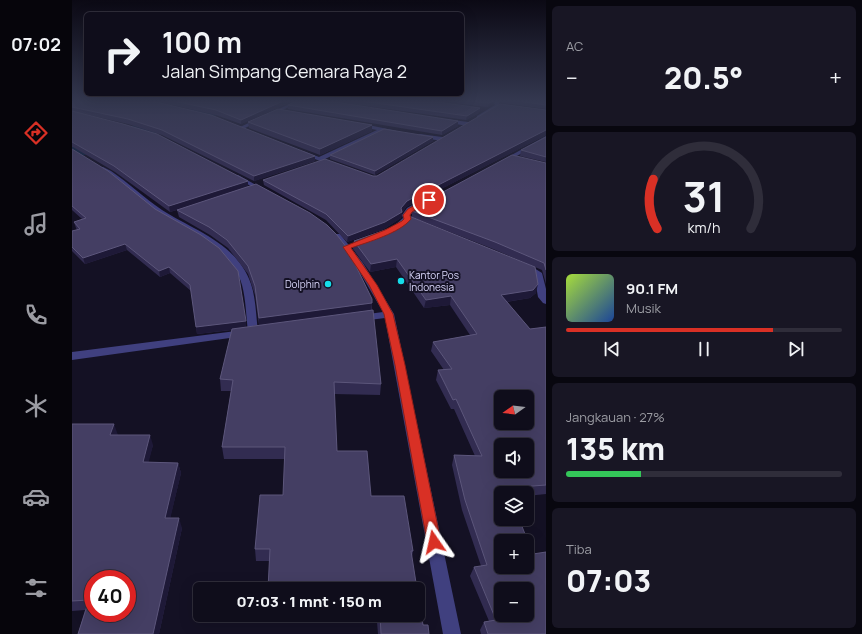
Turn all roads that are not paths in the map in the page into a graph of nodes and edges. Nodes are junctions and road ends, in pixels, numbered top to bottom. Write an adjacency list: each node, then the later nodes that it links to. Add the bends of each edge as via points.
1 (379, 131): 10 (street)
2 (390, 131): 3 (street)
3 (397, 132)
4 (412, 134): 7 (street)
5 (448, 136): 7 (street)
6 (546, 138): 12 (street, via 515,158)
7 (442, 139): 8 (street)
8 (436, 143)
9 (299, 151): 10 (street)
10 (322, 160): 13 (street); 14 (street)
11 (92, 163): 24 (street, via 112,174 160,212 173,215 224,251 244,277 257,331)
12 (498, 164)
13 (310, 166)
14 (344, 168)
15 (228, 172): 17 (street)
16 (436, 196): 18 (street, via 410,210 406,215 410,220)
17 (276, 197)
18 (393, 228)
19 (330, 230): 22 (street, via 350,246)
20 (516, 262): 21 (street, via 538,273)
21 (546, 301)
22 (389, 314): 23 (street); 25 (street)
23 (351, 319)
24 (72, 356)
25 (452, 634)

